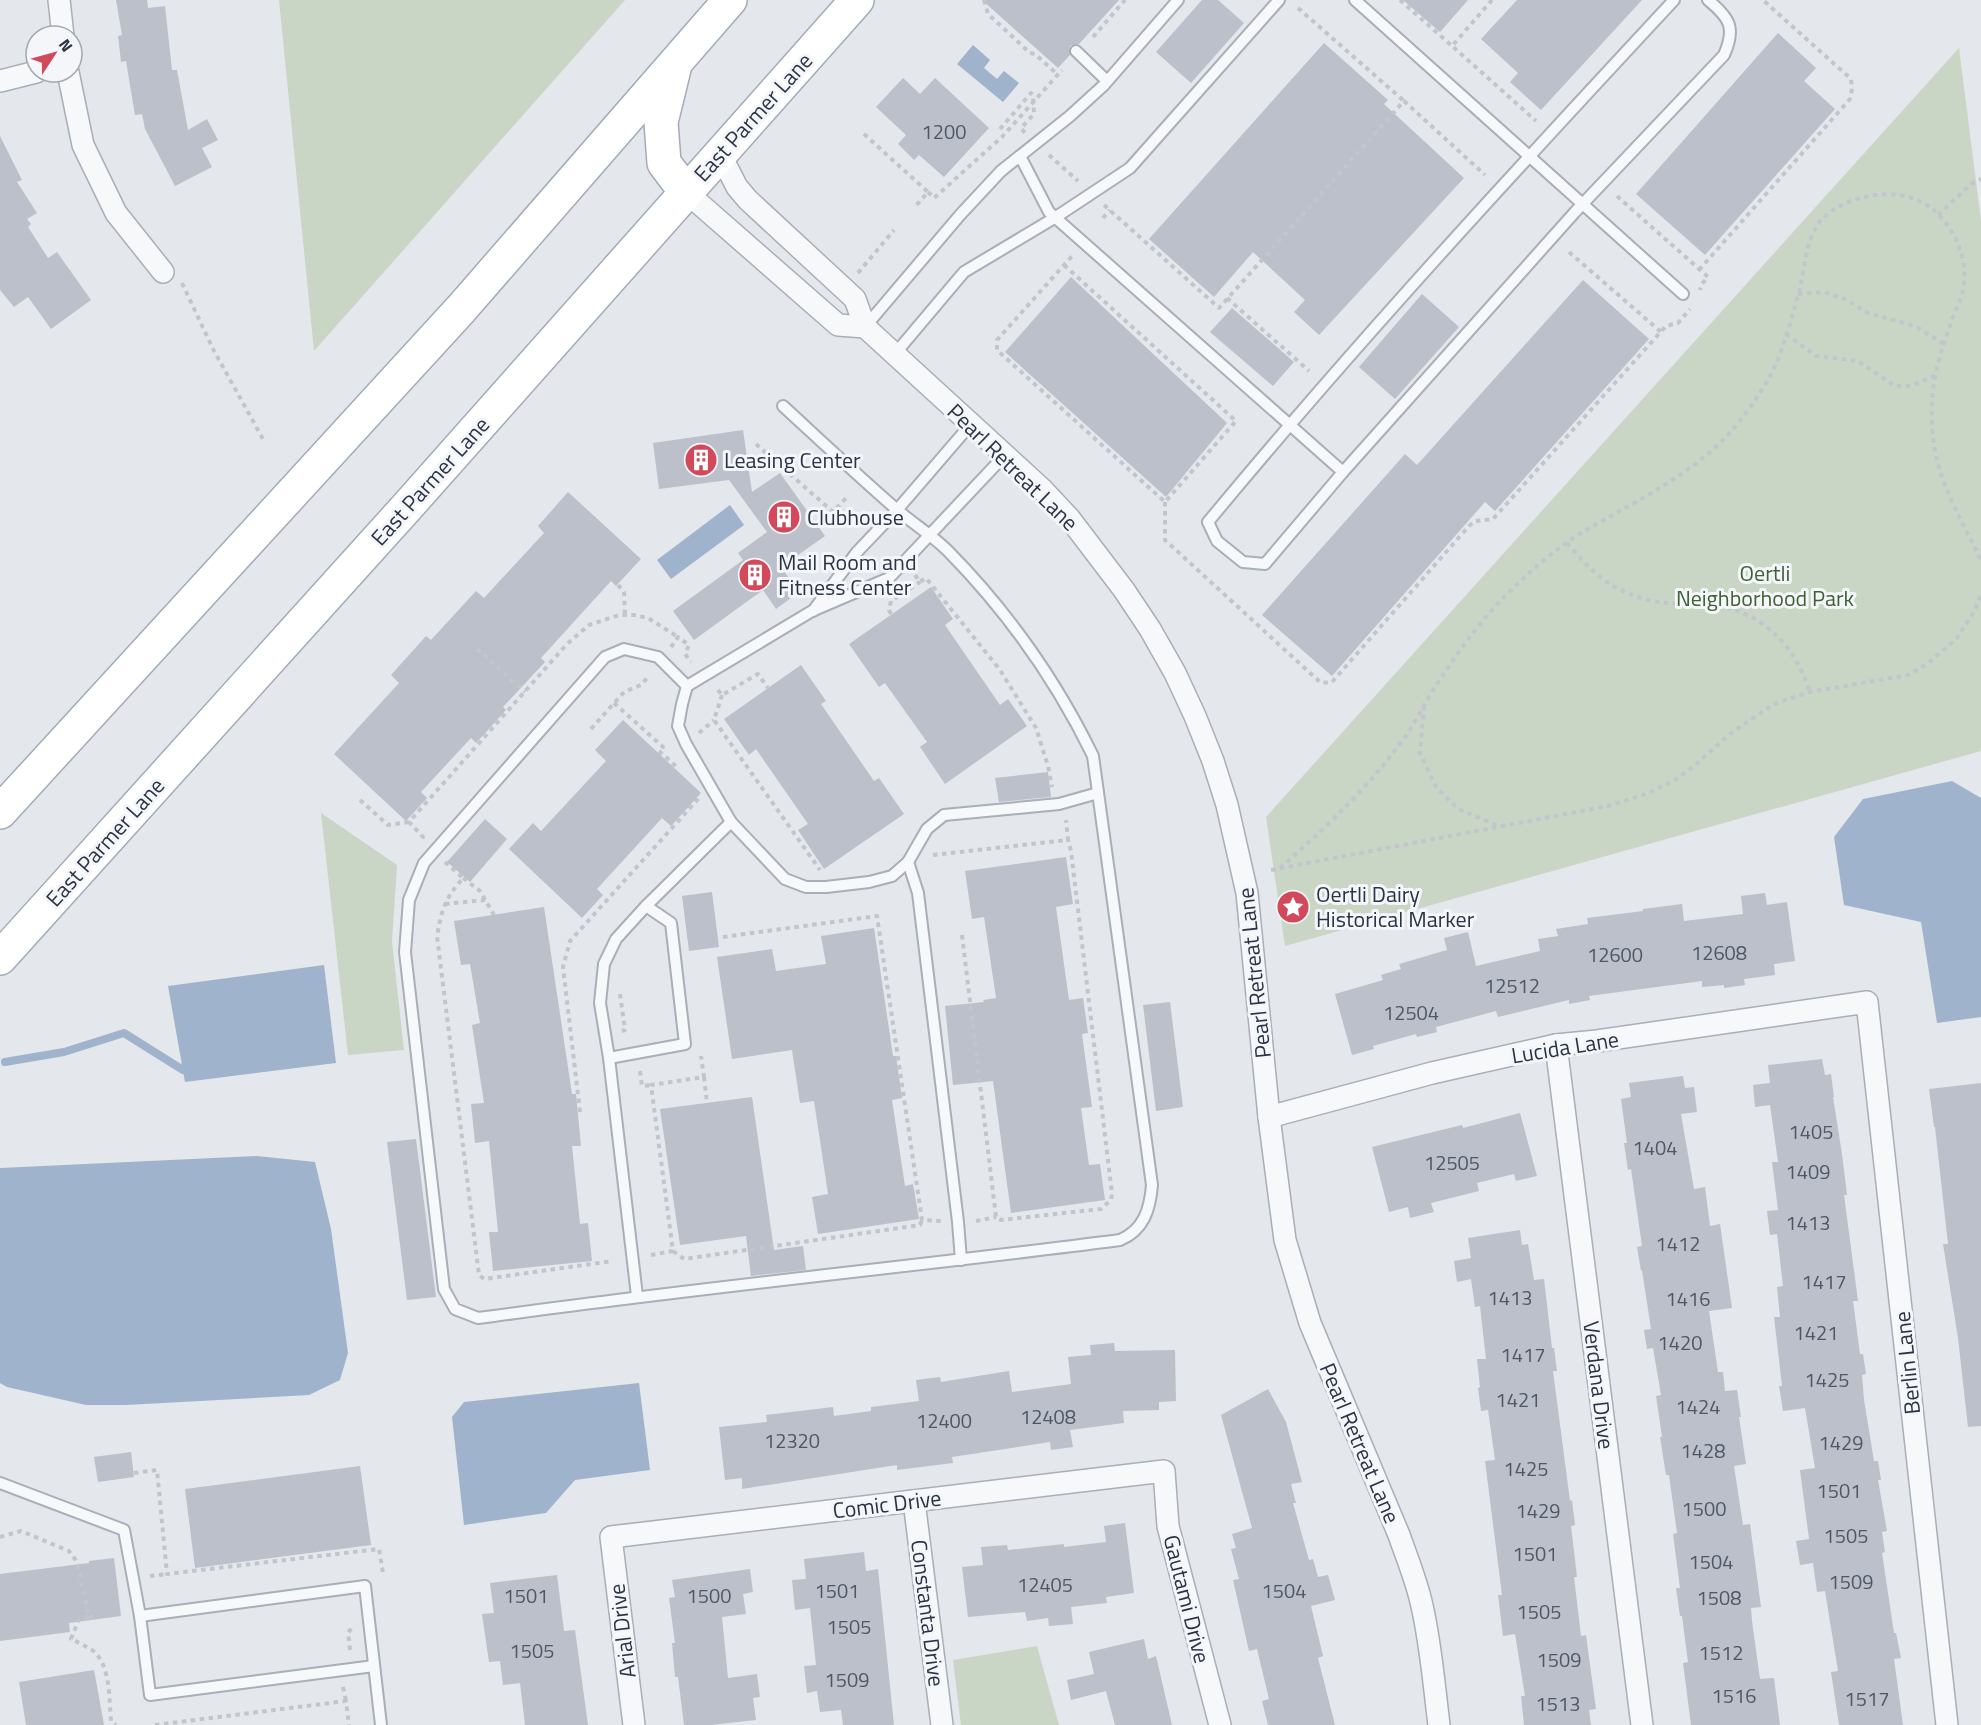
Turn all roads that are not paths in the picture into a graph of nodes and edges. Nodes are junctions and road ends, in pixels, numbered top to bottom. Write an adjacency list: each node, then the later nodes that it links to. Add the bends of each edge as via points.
1 (58, 0): 9 (street)
2 (730, 0): 11 (main road)
3 (857, 0): 16 (main road, East Parmer Lane)
4 (1178, 0): 14 (lane)
5 (1279, 0): 21 (lane, via 1130,168)
6 (1355, 0): 18 (lane)
7 (1674, 0): 18 (lane)
8 (1708, 0): 20 (lane, via 1725,14 1732,38 1724,55)
9 (61, 24)
10 (1076, 51): 14 (lane)
11 (676, 62): 19 (main road, via 661,122 664,163); 36 (main road, via 461,309)
12 (24, 75): 13 (street)
13 (0, 81)
14 (1107, 81): 17 (lane)
15 (70, 84): 22 (street, via 83,145 116,213)
16 (720, 154): 19 (main road, East Parmer Lane); 24 (street, Pearl Retreat Lane, via 748,200 855,299)
17 (1020, 156): 21 (lane, via 1049,212); 24 (lane, via 960,215)
18 (1529, 156): 20 (lane); 28 (lane)
19 (686, 192): 24 (street, via 838,325); 40 (main road, East Parmer Lane)
20 (1583, 205): 23 (lane); 30 (lane)
21 (1056, 217): 25 (lane, via 964,272); 28 (lane)
22 (163, 272)
23 (1683, 294)
24 (864, 327): 25 (street, Pearl Retreat Lane)
25 (894, 355): 27 (street, Pearl Retreat Lane)
26 (783, 406): 31 (lane)
27 (971, 424): 29 (street, Pearl Retreat Lane); 31 (lane)
28 (1289, 424): 30 (lane); 30 (lane, via 1208,522 1217,541 1243,562 1265,564)
29 (1005, 455): 32 (lane); 44 (street, Pearl Retreat Lane, via 1070,519 1124,590 1150,629 1195,716 1227,805 1247,893)
30 (1343, 472)
31 (897, 510): 32 (lane); 33 (lane, via 856,552)
32 (929, 536): 33 (lane, via 889,578); 35 (lane, via 986,592 1024,639 1093,756)
33 (812, 611): 34 (lane)
34 (687, 686): 37 (lane, via 678,726); 46 (lane, via 657,657 624,649 605,657 424,863 409,900 406,924 405,952 444,1289 455,1309 478,1318)
35 (1098, 793): 38 (lane, via 1032,808 944,815 927,829); 45 (lane, via 1152,1185 1150,1205 1138,1228 1120,1240)
36 (0, 812)
37 (731, 822): 38 (lane, via 785,879 806,887 869,882 892,876); 39 (lane)
38 (908, 862): 45 (lane, via 918,893)
39 (646, 906): 43 (lane, via 616,939 604,964 600,1002); 43 (lane, via 671,923 684,1044)
40 (0, 958)
41 (1867, 1002): 42 (street, Lucida Lane); 59 (street, Berlin Lane)
42 (1556, 1045): 44 (street, Lucida Lane, via 1432,1073); 58 (street, Verdana Drive)
43 (609, 1058): 46 (lane)
44 (1269, 1117): 57 (street, Pearl Retreat Lane, via 1288,1250 1314,1332 1399,1535 1422,1603)
45 (961, 1260): 46 (lane)
46 (637, 1296)
47 (1164, 1471): 49 (street, Comic Drive); 56 (street, Gautami Drive, via 1168,1526)
48 (0, 1483): 51 (lane, via 124,1530)
49 (914, 1501): 50 (street, Comic Drive); 55 (street, Constanta Drive)
50 (611, 1537): 54 (street, Arial Drive)
51 (140, 1616): 52 (lane, via 150,1695); 52 (lane, via 365,1586)
52 (374, 1666): 53 (lane)
53 (381, 1725)
54 (634, 1725)
55 (942, 1725)
56 (1220, 1725)
57 (1439, 1725)
58 (1642, 1725)
59 (1947, 1725)

